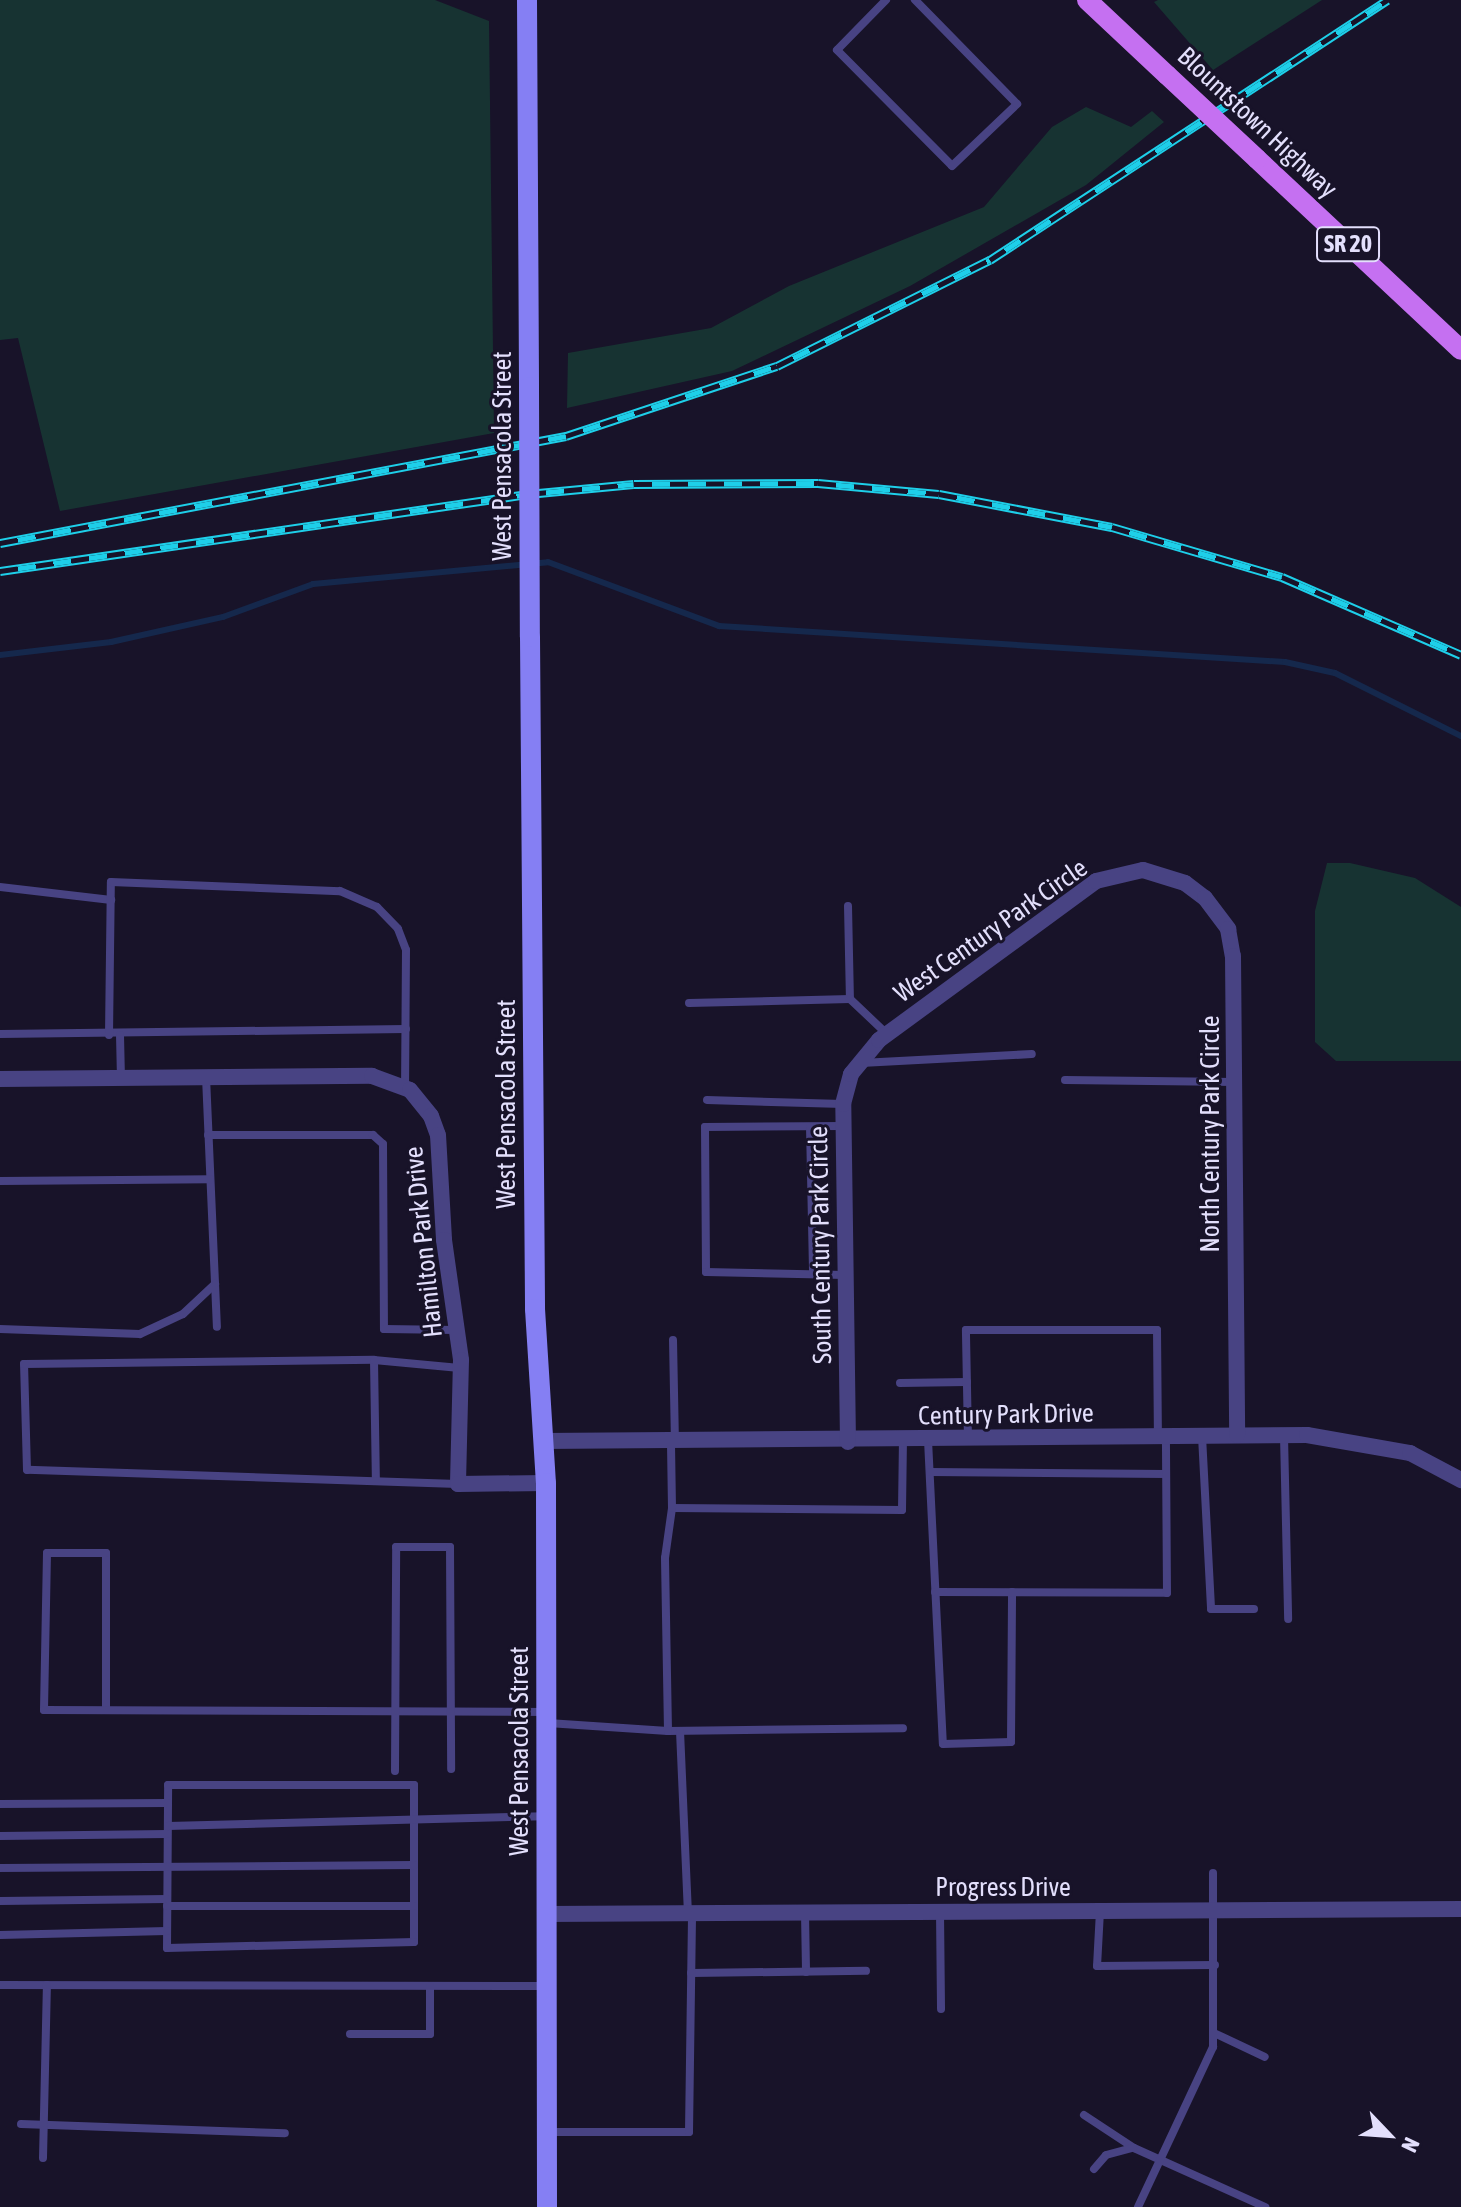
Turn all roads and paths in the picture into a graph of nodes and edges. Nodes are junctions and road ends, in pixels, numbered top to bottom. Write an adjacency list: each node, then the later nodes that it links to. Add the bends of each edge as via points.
1 (527, 0): 49 (main road, West Pensacola Street, bridge, via 535,1309)
2 (886, 0): 3 (lane, via 837,50 952,166 1017,104)
3 (915, 0)
4 (1087, 0): 5 (main road, Blountstown Highway / SR 20, bridge)
5 (1461, 350)
6 (1154, 872): 14 (street, West Century Park Circle, via 1128,871 1096,881); 23 (street, North Century Park Circle, via 1185,883 1205,898 1228,929)
7 (0, 887): 8 (lane)
8 (111, 900): 12 (lane, via 111,882 340,891 361,897 398,929 406,950); 15 (lane)
9 (848, 906): 10 (lane)
10 (850, 999): 11 (lane); 14 (lane)
11 (689, 1003)
12 (406, 1029): 16 (lane); 24 (lane)
13 (0, 1034): 15 (lane)
14 (887, 1034): 18 (street, West Century Park Circle)
15 (109, 1035): 16 (lane)
16 (120, 1035): 20 (lane)
17 (1032, 1054): 18 (lane)
18 (862, 1058): 26 (street, South Century Park Circle)
19 (206, 1077): 20 (street); 24 (street, via 372,1076); 29 (lane)
20 (121, 1078): 21 (street)
21 (0, 1079)
22 (1065, 1080): 23 (lane)
23 (1235, 1082): 43 (street, North Century Park Circle)
24 (405, 1087): 37 (street, Hamilton Park Drive, via 423,1103 438,1135)
25 (707, 1100): 26 (lane)
26 (843, 1104): 27 (street, South Century Park Circle)
27 (843, 1126): 28 (lane); 33 (street, South Century Park Circle)
28 (810, 1127): 32 (lane); 32 (lane, via 705,1127 706,1272)
29 (208, 1135): 30 (lane); 37 (lane, via 373,1135 383,1144 384,1329)
30 (210, 1179): 31 (lane); 34 (lane)
31 (0, 1181)
32 (813, 1274): 33 (lane)
33 (845, 1275): 52 (street, South Century Park Circle)
34 (215, 1284): 35 (lane); 36 (lane, via 183,1314 140,1334)
35 (217, 1327)
36 (0, 1329)
37 (456, 1330): 40 (street, Hamilton Park Drive)
38 (673, 1340): 50 (lane)
39 (374, 1360): 40 (lane); 56 (lane); 56 (lane, via 24,1364 27,1470)
40 (460, 1368): 58 (street, Hamilton Park Drive)
41 (967, 1382): 42 (lane); 46 (lane, via 966,1330 1157,1330); 48 (lane)
42 (900, 1383)
43 (1237, 1435): 44 (street, Century Park Drive); 45 (street, Century Park Drive)
44 (1284, 1435): 55 (street, Century Park Drive, via 1383,1446 1410,1453); 63 (lane)
45 (1202, 1436): 46 (street, Century Park Drive); 62 (lane, via 1211,1609)
46 (1162, 1437): 48 (street, Century Park Drive); 54 (lane)
47 (928, 1440): 48 (street, Century Park Drive); 51 (street, Century Park Drive); 53 (lane)
48 (968, 1440)
49 (543, 1441): 50 (street, Century Park Drive); 57 (main road, West Pensacola Street)
50 (673, 1441): 52 (street, Century Park Drive); 59 (lane)
51 (903, 1441): 52 (street, Century Park Drive); 59 (lane, via 902,1510)
52 (848, 1442)
53 (930, 1472): 54 (lane); 60 (lane)
54 (1166, 1474): 61 (lane, via 1167,1593)
55 (1461, 1480)
56 (376, 1481): 58 (lane)
57 (546, 1483): 58 (street); 67 (main road, West Pensacola Street)
58 (458, 1484)
59 (672, 1508): 69 (lane, via 665,1558)
60 (935, 1592): 61 (lane); 61 (lane, via 943,1744 1011,1742)
61 (1012, 1592)
62 (1254, 1609)
63 (1288, 1619)
64 (106, 1710): 64 (lane, via 106,1553 47,1553 44,1710); 65 (lane)
65 (395, 1711): 66 (lane); 66 (lane, via 396,1547 450,1547); 72 (lane)
66 (451, 1711): 67 (lane); 71 (lane)
67 (546, 1717): 69 (lane); 75 (main road, West Pensacola Street)
68 (903, 1728): 70 (lane)
69 (668, 1731): 70 (lane)
70 (680, 1731): 92 (lane)
71 (451, 1769)
72 (395, 1771)
73 (168, 1803): 74 (lane); 76 (lane, via 168,1785 414,1785); 77 (lane)
74 (0, 1804)
75 (545, 1816): 76 (lane); 91 (main road, West Pensacola Street)
76 (414, 1819): 77 (lane); 79 (lane)
77 (168, 1830): 78 (lane); 80 (lane)
78 (0, 1836)
79 (414, 1865): 80 (lane); 85 (lane)
80 (167, 1867): 81 (lane); 84 (lane)
81 (0, 1868)
82 (1213, 1873): 87 (lane)
83 (0, 1901): 84 (lane)
84 (167, 1902): 85 (lane); 93 (lane)
85 (414, 1906): 93 (lane, via 414,1942 167,1948)
86 (1461, 1909): 87 (street, Progress Drive)
87 (1214, 1910): 88 (street, Progress Drive); 95 (lane)
88 (1100, 1911): 89 (street, Progress Drive); 95 (lane, via 1097,1966)
89 (940, 1912): 90 (street, Progress Drive); 103 (lane)
90 (805, 1913): 92 (street, Progress Drive); 97 (lane)
91 (545, 1914): 92 (street, Progress Drive); 102 (main road, West Pensacola Street)
92 (690, 1914): 98 (lane)
93 (167, 1931): 94 (lane)
94 (0, 1935)
95 (1215, 1965): 104 (lane)
96 (866, 1971): 97 (lane)
97 (806, 1972): 98 (lane)
98 (691, 1973): 110 (lane, via 689,2132)
99 (0, 1985): 100 (lane)
100 (47, 1985): 101 (lane); 109 (lane)
101 (430, 1986): 102 (lane); 105 (lane, via 430,2034)
102 (546, 1986): 110 (main road, West Pensacola Street)
103 (941, 2009)
104 (1214, 2033): 106 (lane); 114 (lane, via 1213,2047)
105 (350, 2034)
106 (1265, 2057)
107 (1084, 2115): 112 (lane)
108 (21, 2124): 109 (lane)
109 (44, 2125): 111 (lane); 113 (lane)
110 (547, 2132): 116 (main road, West Pensacola Street)
111 (285, 2133)
112 (1134, 2148): 114 (lane); 115 (lane, via 1106,2155)
113 (43, 2158)
114 (1160, 2160): 117 (lane); 118 (lane)
115 (1094, 2169)
116 (547, 2207)
117 (1138, 2207)
118 (1265, 2207)

